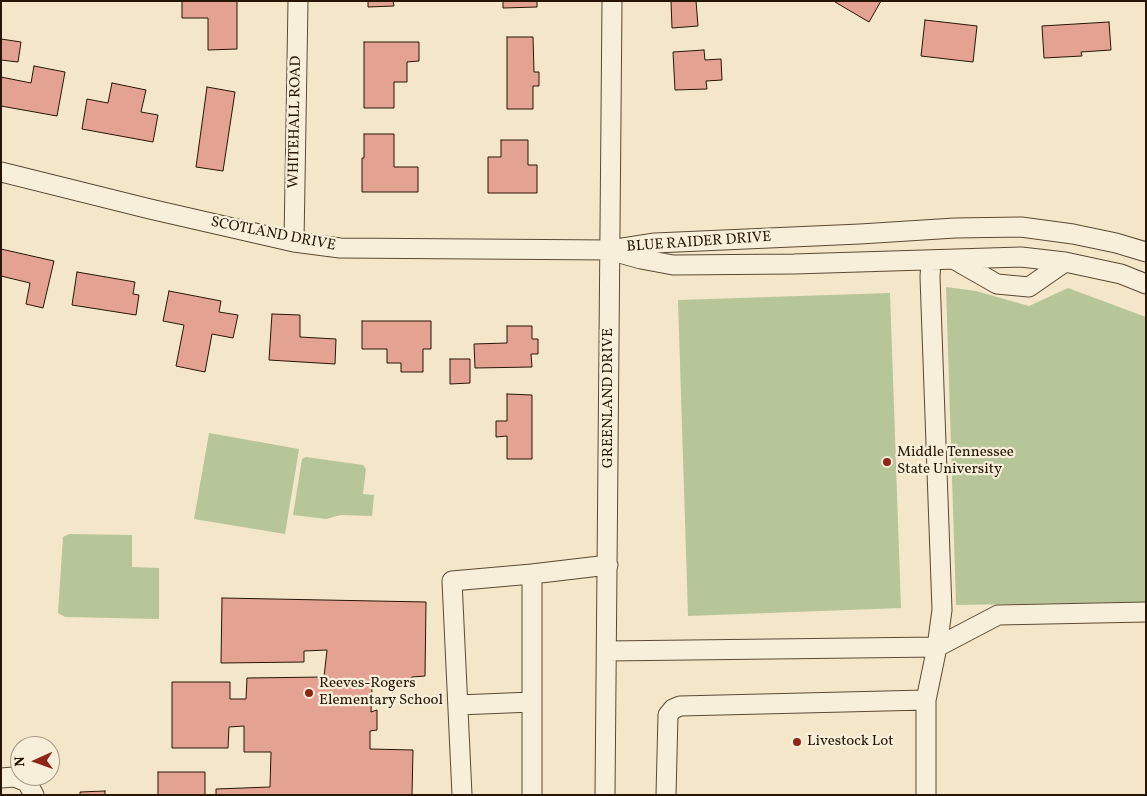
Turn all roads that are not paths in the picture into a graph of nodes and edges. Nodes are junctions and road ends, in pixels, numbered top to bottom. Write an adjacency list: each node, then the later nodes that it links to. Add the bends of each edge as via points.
1 (298, 1): 4 (street, WHITEHALL ROAD)
2 (612, 1): 5 (street, GREENLAND DRIVE)
3 (1, 172): 4 (street, SCOTLAND DRIVE)
4 (294, 242): 5 (street, SCOTLAND DRIVE, via 340,248)
5 (610, 250): 6 (street, BLUE RAIDER DRIVE, via 655,243 1021,227 1073,234); 8 (street, BLUE RAIDER DRIVE, via 641,260 673,264); 11 (street, GREENLAND DRIVE)
6 (1146, 252)
7 (954, 259): 8 (street, BLUE RAIDER DRIVE); 9 (street, BLUE RAIDER DRIVE, via 1021,257); 9 (street, via 997,284 1029,287)
8 (931, 261): 14 (street, via 942,610)
9 (1065, 262): 10 (street, BLUE RAIDER DRIVE, via 1121,274)
10 (1146, 284)
11 (608, 565): 12 (street); 15 (street, GREENLAND DRIVE)
12 (532, 574): 17 (street); 18 (street, via 452,581)
13 (1146, 612): 14 (street, via 998,615)
14 (937, 647): 15 (street); 16 (street)
15 (607, 651): 23 (street, GREENLAND DRIVE)
16 (926, 700): 24 (street, via 673,708 668,715); 25 (street)
17 (532, 702): 18 (street); 22 (street)
18 (458, 705): 21 (street)
19 (1, 778): 20 (street, via 14,777 27,782)
20 (34, 795)
21 (462, 795)
22 (532, 795)
23 (605, 795)
24 (666, 795)
25 (926, 795)

